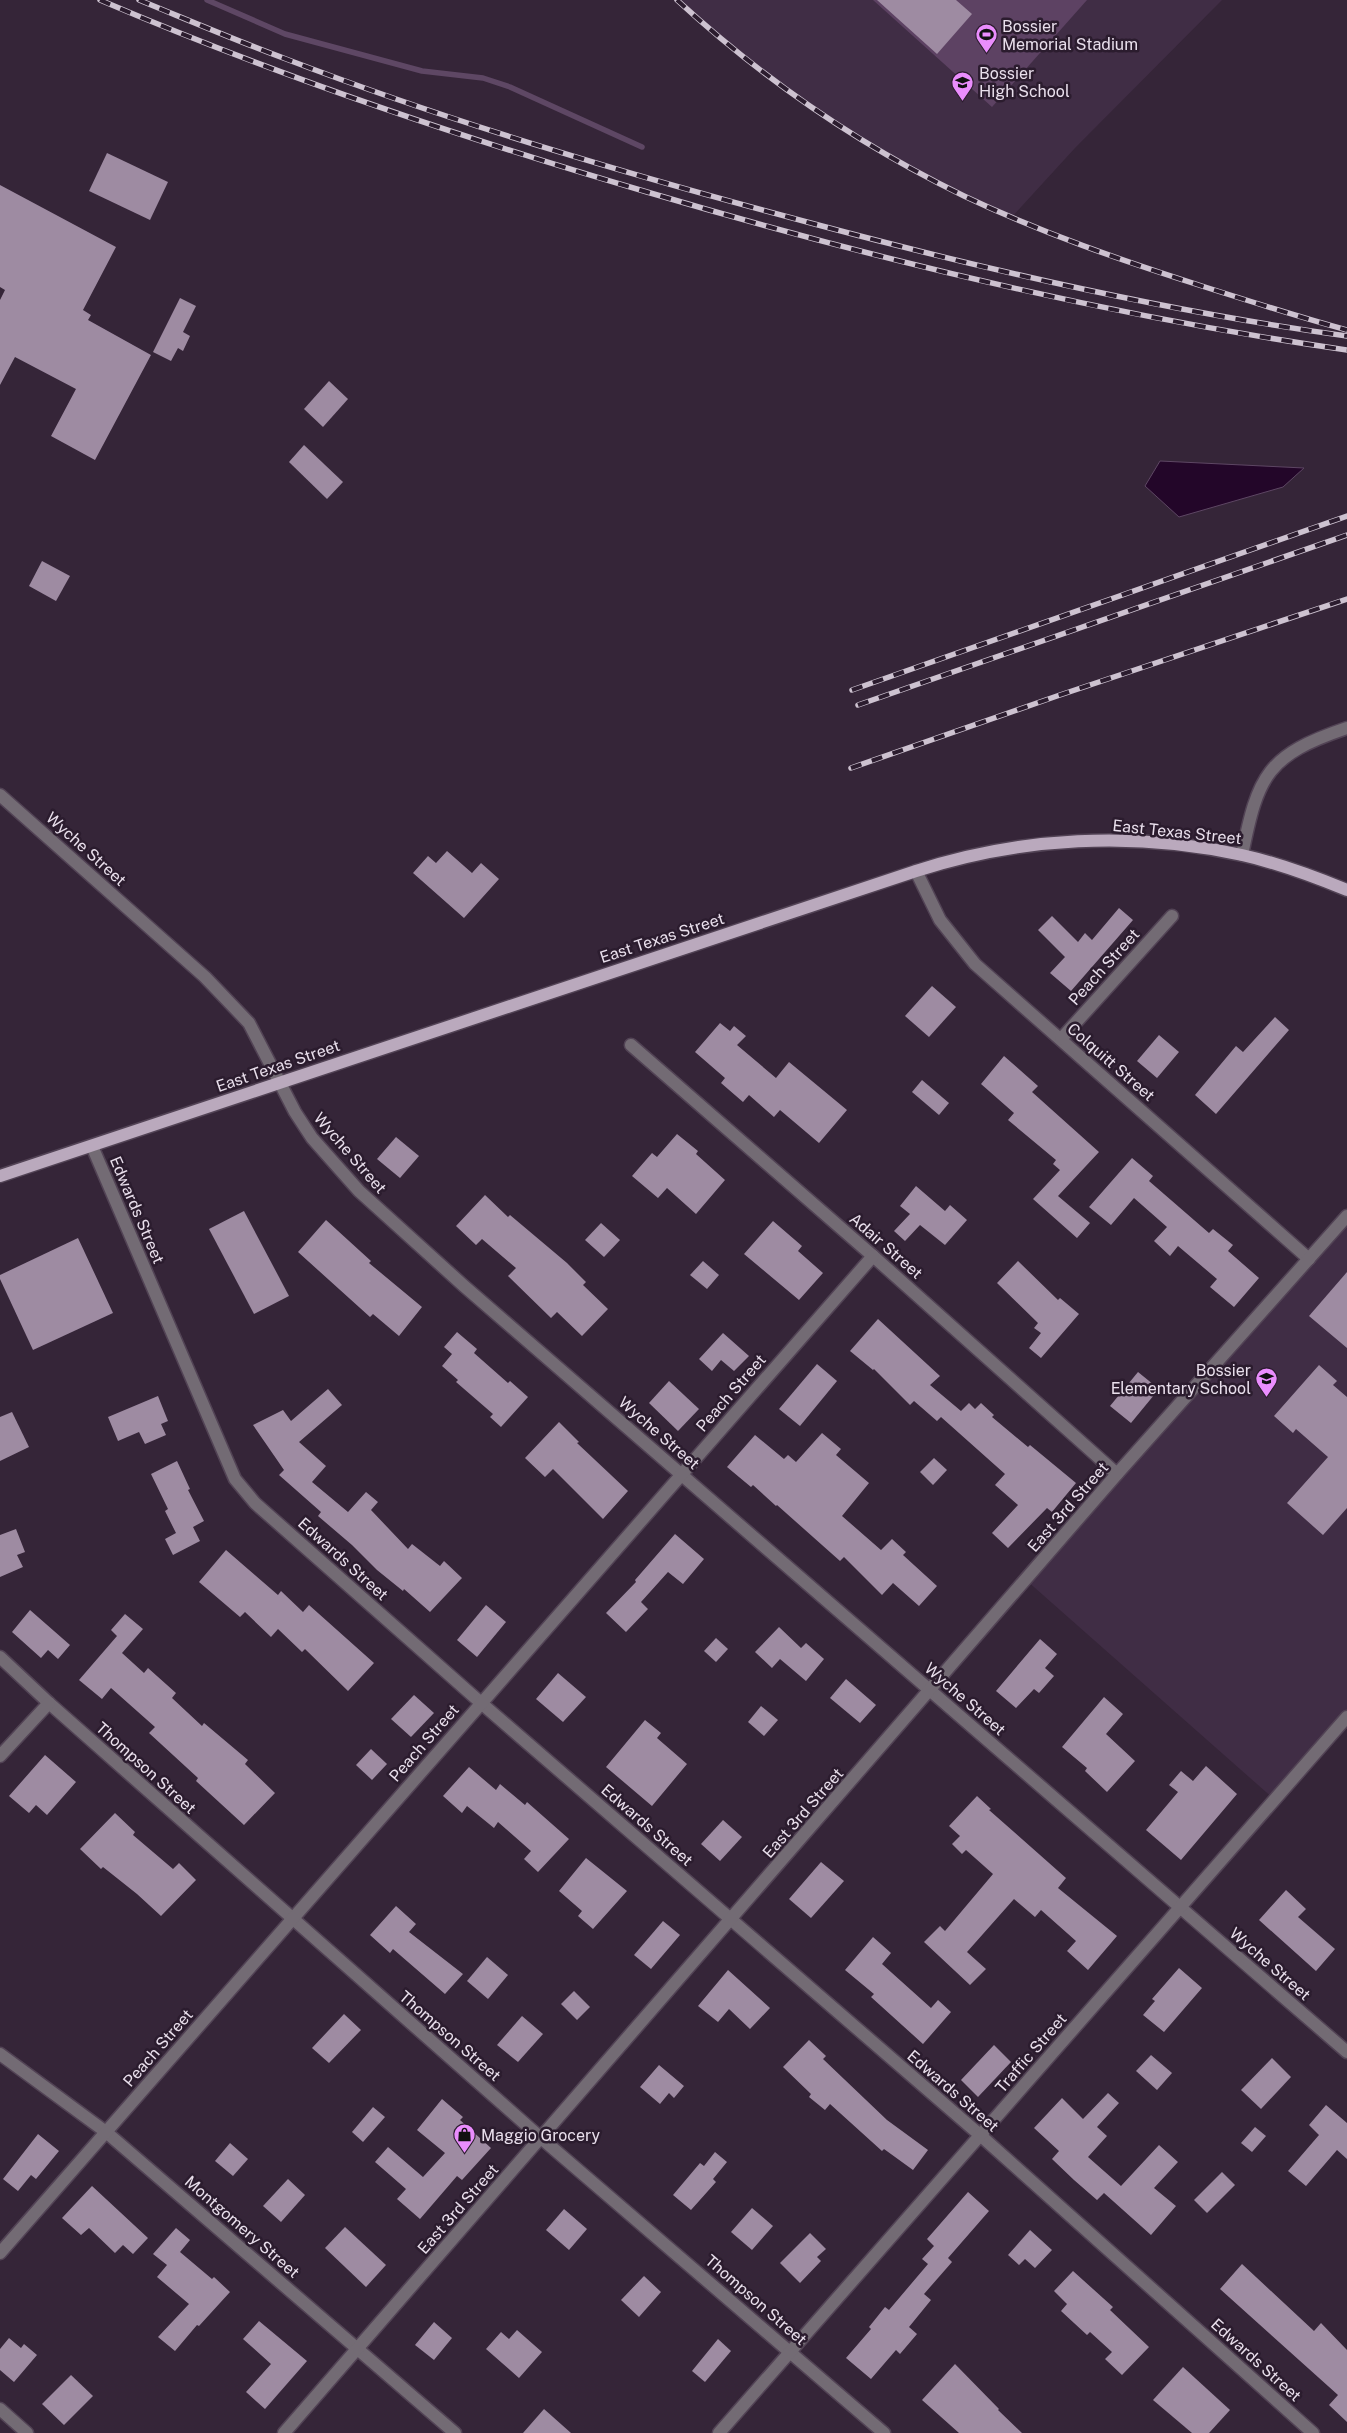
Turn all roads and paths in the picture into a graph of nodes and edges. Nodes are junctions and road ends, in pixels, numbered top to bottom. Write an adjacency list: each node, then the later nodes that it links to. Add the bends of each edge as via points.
1 (1347, 728): 3 (street, via 1295,749 1265,778 1255,797)
2 (0, 795): 9 (street, Wyche Street, via 205,977 249,1023)
3 (1242, 855): 4 (main road, East Texas Street, via 1133,840 1096,840 984,852); 5 (main road, East Texas Street, via 1287,867)
4 (916, 871): 7 (street, Colquitt Street, via 940,920 975,964); 9 (main road, East Texas Street)
5 (1347, 890)
6 (1172, 916): 7 (street, Peach Street)
7 (1061, 1039): 14 (street, Colquitt Street)
8 (631, 1045): 13 (street, Adair Street)
9 (280, 1082): 10 (main road, East Texas Street); 15 (street, Wyche Street, via 312,1138 358,1191)
10 (92, 1146): 11 (main road, East Texas Street); 19 (street, Edwards Street, via 235,1478 255,1503)
11 (0, 1176)
12 (1347, 1216): 14 (street, East 3rd Street)
13 (873, 1256): 15 (street, Peach Street); 16 (street, Adair Street)
14 (1309, 1258): 16 (street, East 3rd Street)
15 (682, 1474): 18 (street, Wyche Street); 19 (street, Peach Street)
16 (1118, 1474): 18 (street, East 3rd Street)
17 (0, 1657): 20 (street, Thompson Street)
18 (931, 1691): 23 (street, Wyche Street); 25 (street, East 3rd Street)
19 (480, 1702): 24 (street, Peach Street); 25 (street, Edwards Street)
20 (49, 1703): 22 (street); 24 (street, Thompson Street)
21 (1347, 1717): 23 (street, Traffic Street)
22 (0, 1756)
23 (1181, 1908): 26 (street, Wyche Street); 29 (street, Traffic Street)
24 (293, 1919): 28 (street, Peach Street); 30 (street, Thompson Street)
25 (731, 1919): 29 (street, Edwards Street); 30 (street, East 3rd Street)
26 (1347, 2052)
27 (0, 2054): 28 (street, Montgomery Street)
28 (106, 2132): 31 (street, Peach Street); 32 (street, Montgomery Street)
29 (980, 2136): 33 (street, Traffic Street); 40 (street, Edwards Street)
30 (541, 2138): 32 (street, East 3rd Street); 33 (street, Thompson Street)
31 (0, 2253)
32 (358, 2348): 36 (street, East 3rd Street); 37 (street, Montgomery Street)
33 (791, 2352): 38 (street, Traffic Street); 39 (street, Thompson Street)
34 (0, 2409): 35 (street)
35 (28, 2433)
36 (284, 2433)
37 (455, 2433)
38 (719, 2433)
39 (884, 2433)
40 (1313, 2433)

